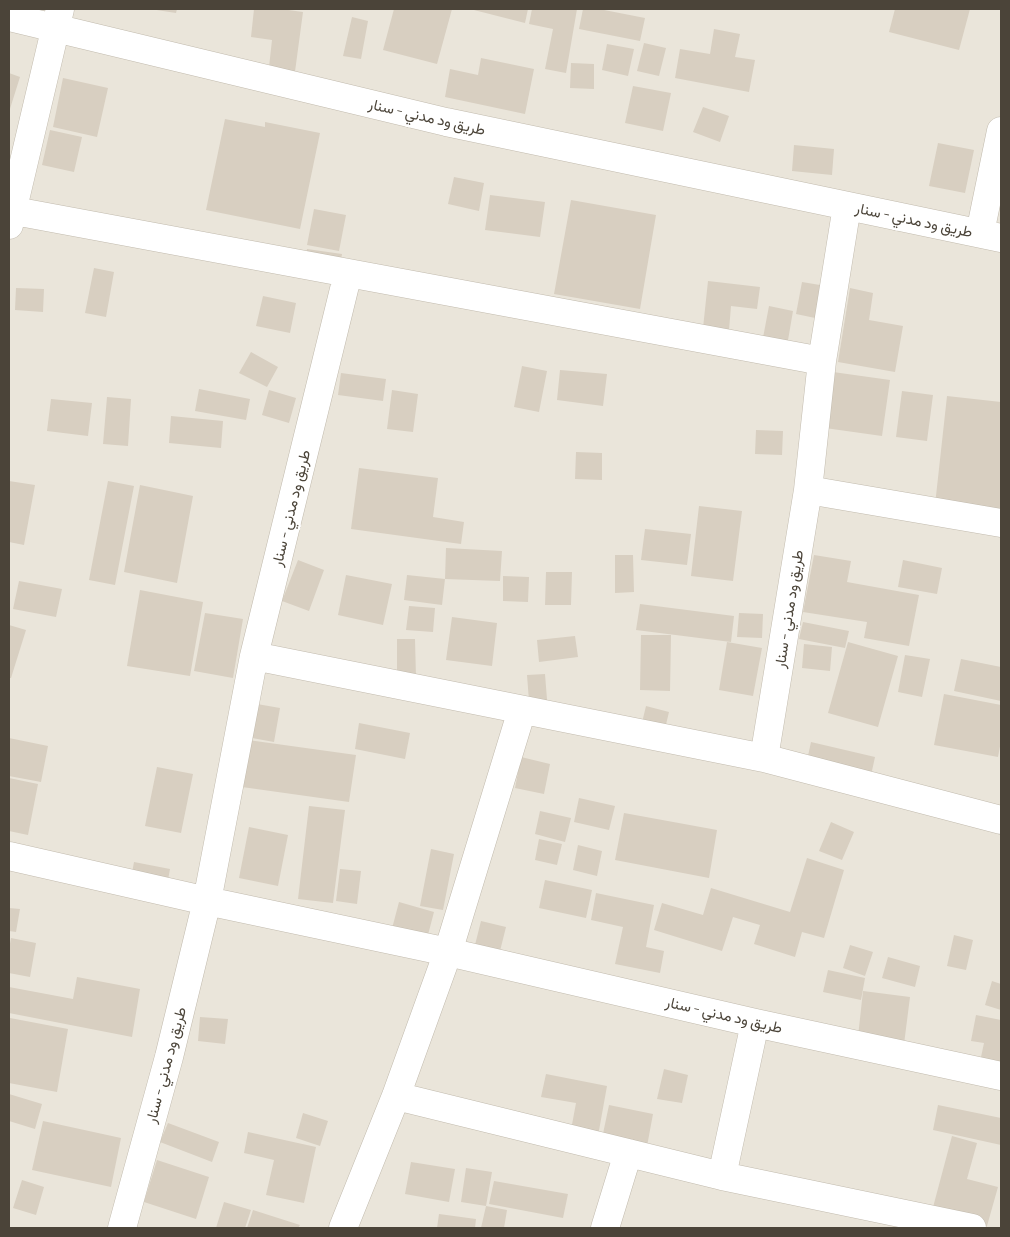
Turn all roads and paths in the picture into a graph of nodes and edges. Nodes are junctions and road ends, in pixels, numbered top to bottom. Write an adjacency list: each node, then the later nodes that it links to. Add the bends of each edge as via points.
1 (9, 17): 2 (street, طريق ود مدني - سنار)
2 (58, 18): 4 (street, طريق ود مدني - سنار, via 446,122); 5 (street)
3 (1001, 131): 6 (street, طريق ود مدني - سنار)
4 (847, 206): 6 (street, طريق ود مدني - سنار); 8 (street, طريق ود مدني - سنار)
5 (10, 215): 7 (street)
6 (991, 236)
7 (348, 273): 8 (street); 11 (street, طريق ود مدني - سنار)
8 (822, 362): 9 (street, طريق ود مدني - سنار)
9 (808, 490): 10 (street); 13 (street, طريق ود مدني - سنار)
10 (1001, 524)
11 (254, 656): 12 (street); 16 (street, طريق ود مدني - سنار)
12 (522, 710): 13 (street); 17 (street)
13 (764, 758): 14 (street)
14 (1001, 820)
15 (9, 856): 16 (street, طريق ود مدني - سنار)
16 (207, 901): 17 (street, طريق ود مدني - سنار); 23 (street, طريق ود مدني - سنار)
17 (448, 952): 18 (street, طريق ود مدني - سنار); 20 (street)
18 (755, 1023): 19 (street, طريق ود مدني - سنار); 22 (street)
19 (1001, 1076)
20 (396, 1096): 21 (street); 24 (street)
21 (628, 1153): 22 (street); 25 (street)
22 (722, 1176): 26 (street)
23 (122, 1228)
24 (343, 1228)
25 (605, 1228)
26 (972, 1228)

